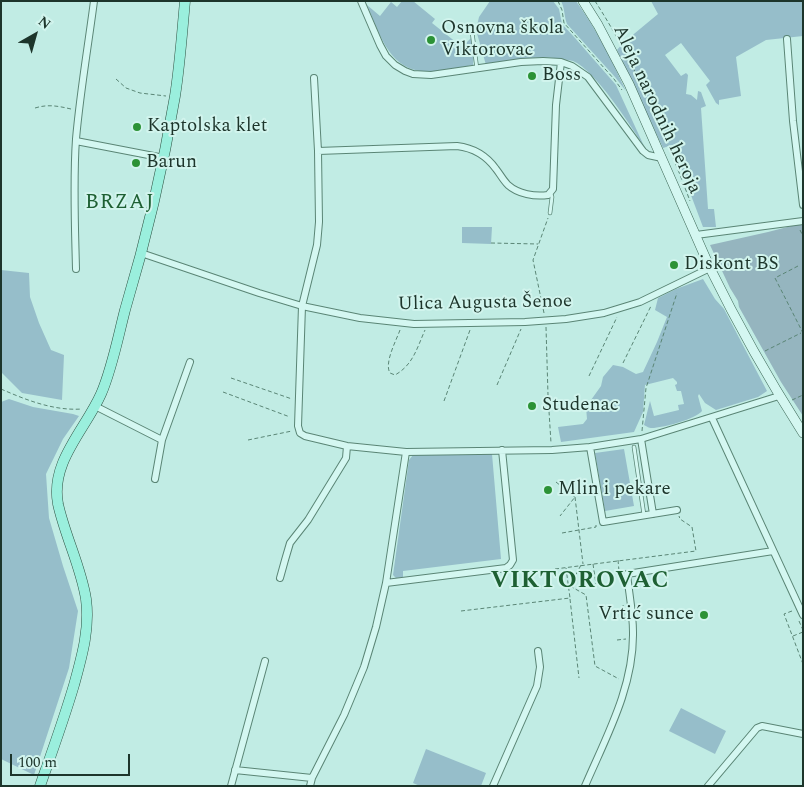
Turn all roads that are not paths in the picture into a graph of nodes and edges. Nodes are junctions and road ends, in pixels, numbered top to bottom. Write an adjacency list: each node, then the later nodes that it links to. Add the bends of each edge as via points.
1 (94, 1): 10 (street)
2 (185, 1): 13 (main road, via 175,98)
3 (361, 1): 8 (street, via 386,56 405,71 423,75)
4 (583, 1): 14 (main road, Aleja narodnih heroja, via 629,84)
5 (472, 32): 8 (lane)
6 (787, 39): 12 (street)
7 (561, 62): 8 (street, via 521,62); 14 (street, via 588,76 643,151); 15 (street)
8 (477, 69)
9 (314, 78): 11 (street)
10 (76, 141): 13 (street); 22 (street)
11 (318, 151): 15 (street, via 468,147 487,159 514,190 545,196); 23 (street, via 317,245)
12 (800, 156): 16 (street)
13 (164, 158): 20 (main road)
14 (662, 158): 19 (main road, Aleja narodnih heroja)
15 (551, 193): 17 (lane)
16 (803, 205)
17 (550, 213)
18 (803, 221): 19 (street)
19 (696, 235): 21 (main road, Aleja narodnih heroja)
20 (141, 253): 23 (street, Ulica Augusta Šenoe); 26 (main road, via 106,379)
21 (710, 268): 23 (street, Ulica Augusta Šenoe, via 622,308 546,321 404,322 360,318); 25 (main road, Aleja narodnih heroja)
22 (76, 270)
23 (302, 306): 31 (street, via 299,430 305,436)
24 (190, 362): 30 (street)
25 (779, 396): 27 (street); 28 (main road, Aleja narodnih heroja)
26 (94, 406): 30 (street); 49 (main road, via 63,462 56,484 59,509 84,590 87,625 72,692)
27 (712, 418): 29 (street); 40 (street)
28 (803, 433)
29 (641, 439): 32 (street); 38 (street)
30 (162, 440): 36 (street)
31 (347, 446): 35 (street); 41 (street, via 346,458 290,543)
32 (590, 447): 34 (street); 39 (street, via 603,522)
33 (634, 447): 39 (lane)
34 (502, 450): 35 (street); 42 (street, via 513,560 510,565)
35 (406, 452): 42 (street)
36 (155, 479)
37 (677, 510): 38 (street)
38 (653, 514): 39 (street)
39 (644, 516)
40 (773, 552): 43 (street); 53 (street, via 627,574 633,632 628,681)
41 (280, 578)
42 (386, 583): 48 (street, via 364,667)
43 (803, 615)
44 (538, 651): 52 (street, via 537,686)
45 (265, 661): 47 (street)
46 (803, 734): 54 (street, via 762,726 757,728)
47 (235, 770): 48 (street); 50 (street)
48 (312, 778): 51 (street)
49 (40, 786)
50 (231, 786)
51 (310, 786)
52 (493, 786)
53 (585, 786)
54 (708, 786)

